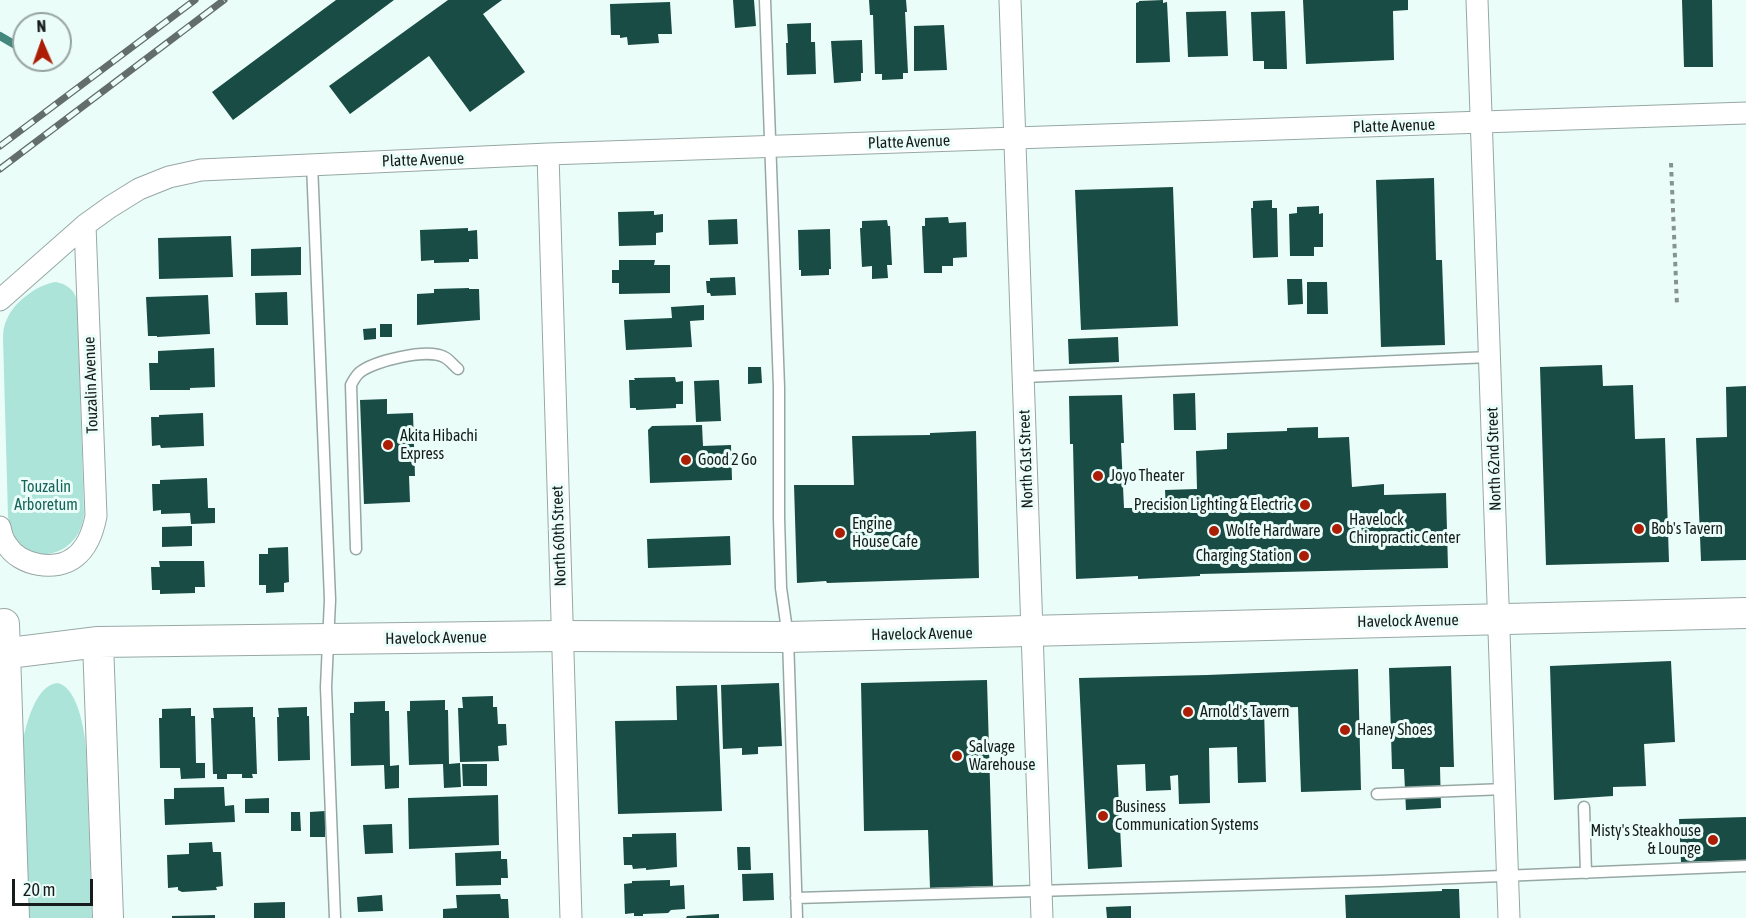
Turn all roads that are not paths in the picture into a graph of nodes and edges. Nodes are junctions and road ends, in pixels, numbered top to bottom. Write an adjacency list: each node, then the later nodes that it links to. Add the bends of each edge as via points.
1 (765, 0): 7 (lane)
2 (1010, 0): 6 (street, North 61st Street)
3 (1477, 0): 5 (street, North 62nd Street)
4 (1746, 113): 5 (street, Platte Avenue)
5 (1482, 123): 6 (street, Platte Avenue); 12 (street, North 62nd Street)
6 (1015, 138): 7 (street, Platte Avenue); 14 (street, North 61st Street)
7 (770, 147): 8 (street, Platte Avenue); 22 (lane, via 781,576)
8 (548, 154): 9 (street, Platte Avenue); 21 (street, North 60th Street)
9 (312, 164): 10 (street, Platte Avenue, via 201,170 169,177 139,189); 23 (lane, via 330,600)
10 (85, 225): 11 (street); 15 (street, Touzalin Avenue, via 96,516 93,532 74,558 52,565 34,564 19,556 8,547)
11 (0, 300)
12 (1490, 357): 14 (lane); 18 (street, North 62nd Street)
13 (458, 369): 16 (lane, via 439,355 401,356 358,373 351,385)
14 (1024, 376): 20 (street, North 61st Street)
15 (0, 527)
16 (356, 549)
17 (1746, 613): 18 (main road, Havelock Avenue)
18 (1500, 619): 20 (main road, Havelock Avenue); 26 (street, North 62nd Street)
19 (2, 624): 24 (main road, Havelock Avenue); 25 (main road)
20 (1032, 631): 22 (main road, Havelock Avenue); 32 (street, North 61st Street)
21 (561, 636): 22 (main road, Havelock Avenue); 23 (main road, Havelock Avenue); 37 (street, North 60th Street)
22 (788, 637): 33 (lane)
23 (328, 640): 24 (main road, Havelock Avenue); 36 (lane, via 326,687)
24 (98, 642): 25 (main road, Havelock Avenue); 35 (main road)
25 (2, 654): 34 (main road)
26 (1505, 789): 27 (lane); 31 (street, North 62nd Street)
27 (1377, 794)
28 (1584, 807): 30 (lane)
29 (1746, 866): 30 (lane)
30 (1586, 873): 31 (lane)
31 (1507, 875): 32 (lane); 40 (street, North 62nd Street)
32 (1041, 892): 33 (lane); 39 (street, North 61st Street)
33 (796, 898): 38 (lane)
34 (14, 918)
35 (108, 918)
36 (335, 918)
37 (571, 918)
38 (796, 918)
39 (1042, 918)
40 (1509, 918)

